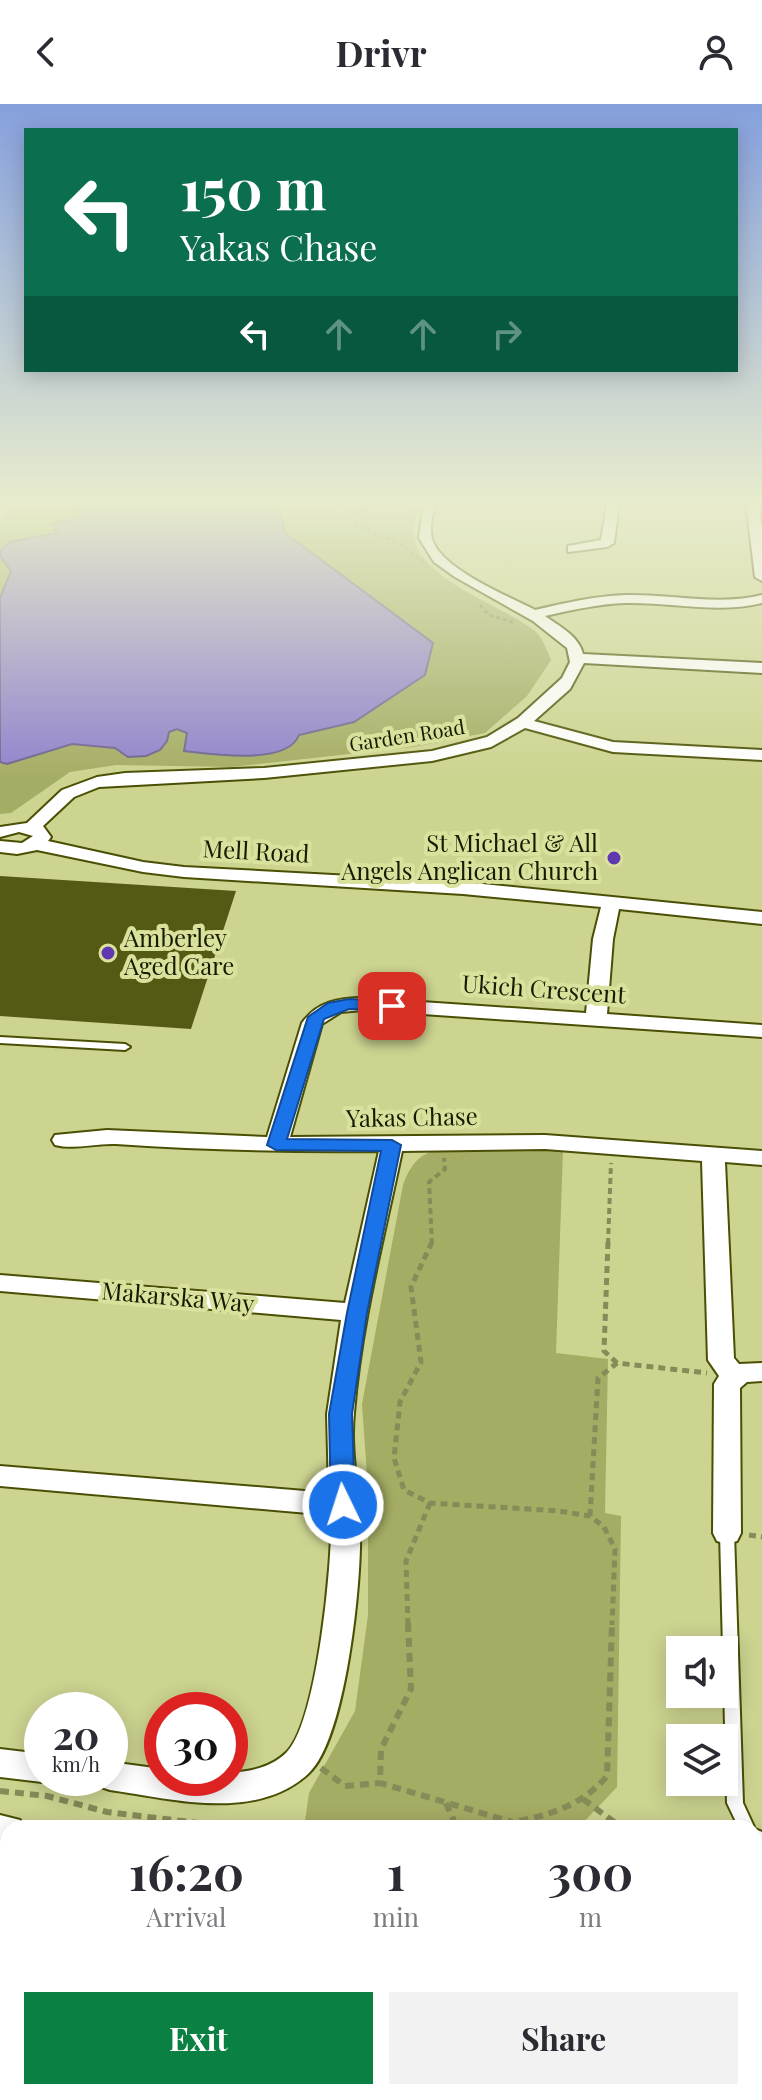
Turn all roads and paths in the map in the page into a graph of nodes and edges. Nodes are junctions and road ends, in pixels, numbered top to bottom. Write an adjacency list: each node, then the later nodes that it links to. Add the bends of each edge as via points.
1 (488, 594): 4 (street)
2 (762, 599): 4 (street, via 742,604 590,602)
3 (475, 601): 4 (path, via 497,619)
4 (526, 619): 5 (street, via 562,632)
5 (578, 658): 6 (street); 7 (street, Garden Road, via 570,681)
6 (762, 668)
7 (523, 723): 8 (street, via 613,747); 9 (street, Garden Road, via 486,744 435,756 248,776 107,779 57,800)
8 (762, 755)
9 (34, 836): 10 (street, Mell Road, via 24,848); 11 (street, Mell Road, via 143,867 184,872 463,888)
10 (1, 844)
11 (611, 904): 12 (street, Mell Road); 13 (street)
12 (762, 918)
13 (596, 1019): 14 (street, Ukich Crescent); 19 (street, Ukich Crescent, via 363,1004 334,1007 312,1023)
14 (762, 1031)
15 (0, 1040): 16 (lane)
16 (125, 1047)
17 (63, 1140): 19 (street, Yakas Chase, via 107,1137)
18 (444, 1143): 20 (street, Yakas Chase); 21 (street, Yakas Chase); 30 (path, via 445,1169 429,1182 432,1243 411,1287 421,1362 400,1402 394,1458 404,1490)
19 (276, 1145): 20 (street, Yakas Chase)
20 (392, 1145): 25 (street)
21 (611, 1146): 22 (street, Yakas Chase); 26 (path, via 604,1351)
22 (713, 1155): 23 (street, Yakas Chase); 28 (street, via 721,1360)
23 (762, 1158)
24 (0, 1283): 25 (street, Makarska Way)
25 (357, 1313): 31 (street, via 340,1414)
26 (617, 1363): 28 (path); 32 (path, via 598,1378)
27 (762, 1372): 28 (street)
28 (732, 1378): 33 (street, via 726,1392)
29 (0, 1476): 31 (street)
30 (430, 1503): 32 (path); 38 (path, via 406,1561 411,1689 381,1749)
31 (343, 1505): 34 (street, via 344,1578 322,1709)
32 (590, 1516): 40 (path, via 604,1527 615,1549 607,1776)
33 (727, 1533): 47 (lane, via 735,1803)
34 (306, 1757): 37 (street, via 288,1771 249,1787 222,1790); 38 (path, via 345,1786)
35 (0, 1763): 36 (street)
36 (24, 1766)
37 (128, 1778)
38 (380, 1783): 41 (path)
39 (0, 1791): 42 (path)
40 (583, 1799): 45 (path); 46 (path)
41 (446, 1803): 43 (path); 44 (path)
42 (176, 1820)
43 (453, 1820)
44 (506, 1820)
45 (531, 1820)
46 (611, 1820)
47 (743, 1820)

